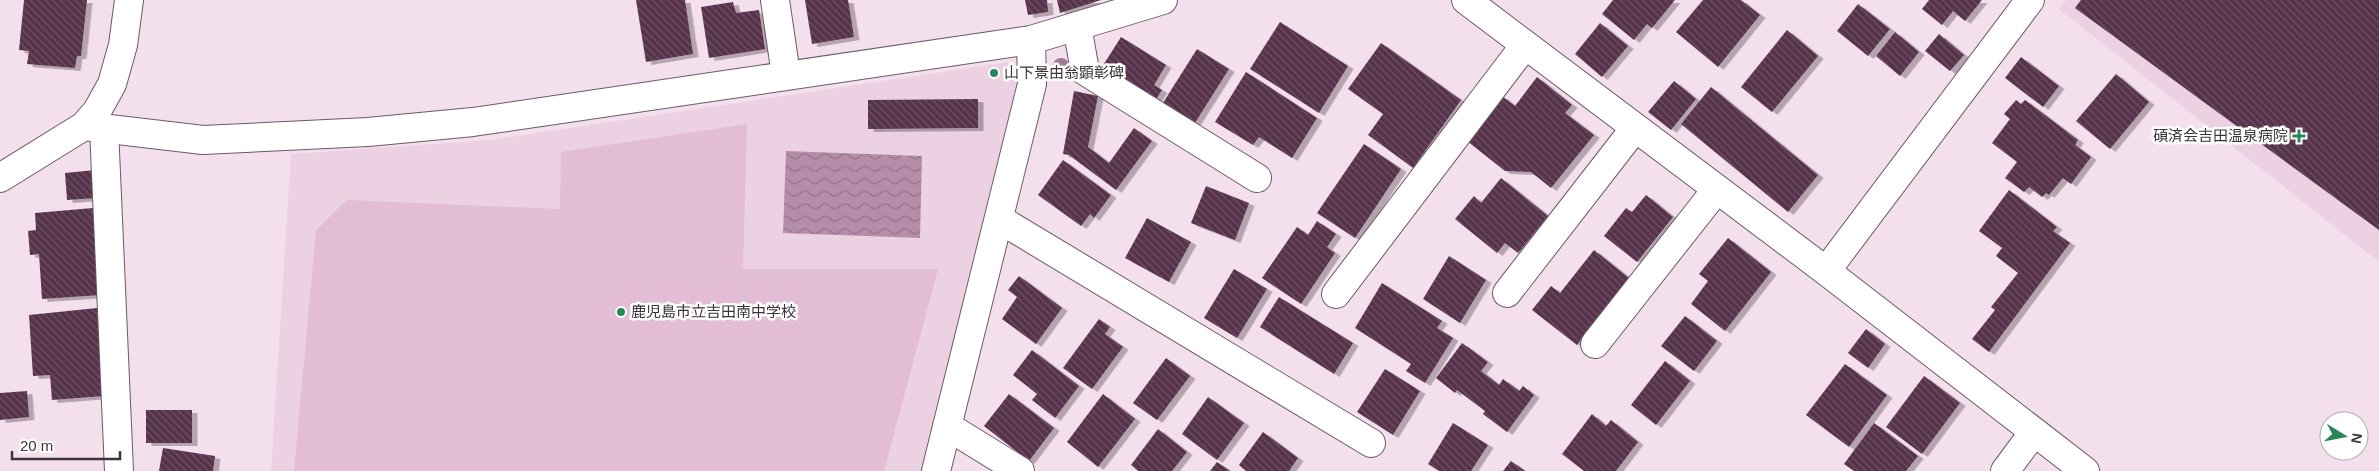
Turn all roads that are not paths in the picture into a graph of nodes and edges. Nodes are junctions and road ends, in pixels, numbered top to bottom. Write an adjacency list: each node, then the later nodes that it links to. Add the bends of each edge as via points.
1 (128, 0): 10 (street, via 123,45 112,84 96,111)
2 (775, 0): 9 (street)
3 (1163, 0): 6 (street)
4 (1466, 0): 8 (street)
5 (2030, 0): 16 (street)
6 (1077, 26): 7 (street); 13 (street, via 1085,71)
7 (1031, 40): 9 (street); 15 (street, via 1032,84)
8 (1525, 44): 11 (street); 18 (street)
9 (786, 75): 10 (street, via 473,122 368,132 203,140)
10 (94, 127): 12 (street); 23 (street)
11 (1635, 128): 14 (street); 17 (street)
12 (0, 178)
13 (1256, 178)
14 (1717, 189): 16 (street); 19 (street)
15 (999, 220): 20 (street); 22 (street)
16 (1826, 271): 21 (street)
17 (1507, 292)
18 (1336, 294)
19 (1595, 344)
20 (947, 426): 24 (street); 25 (street)
21 (2034, 432): 26 (street); 27 (street)
22 (1371, 443)
23 (120, 471)
24 (936, 471)
25 (1020, 471)
26 (2005, 471)
27 (2085, 471)

